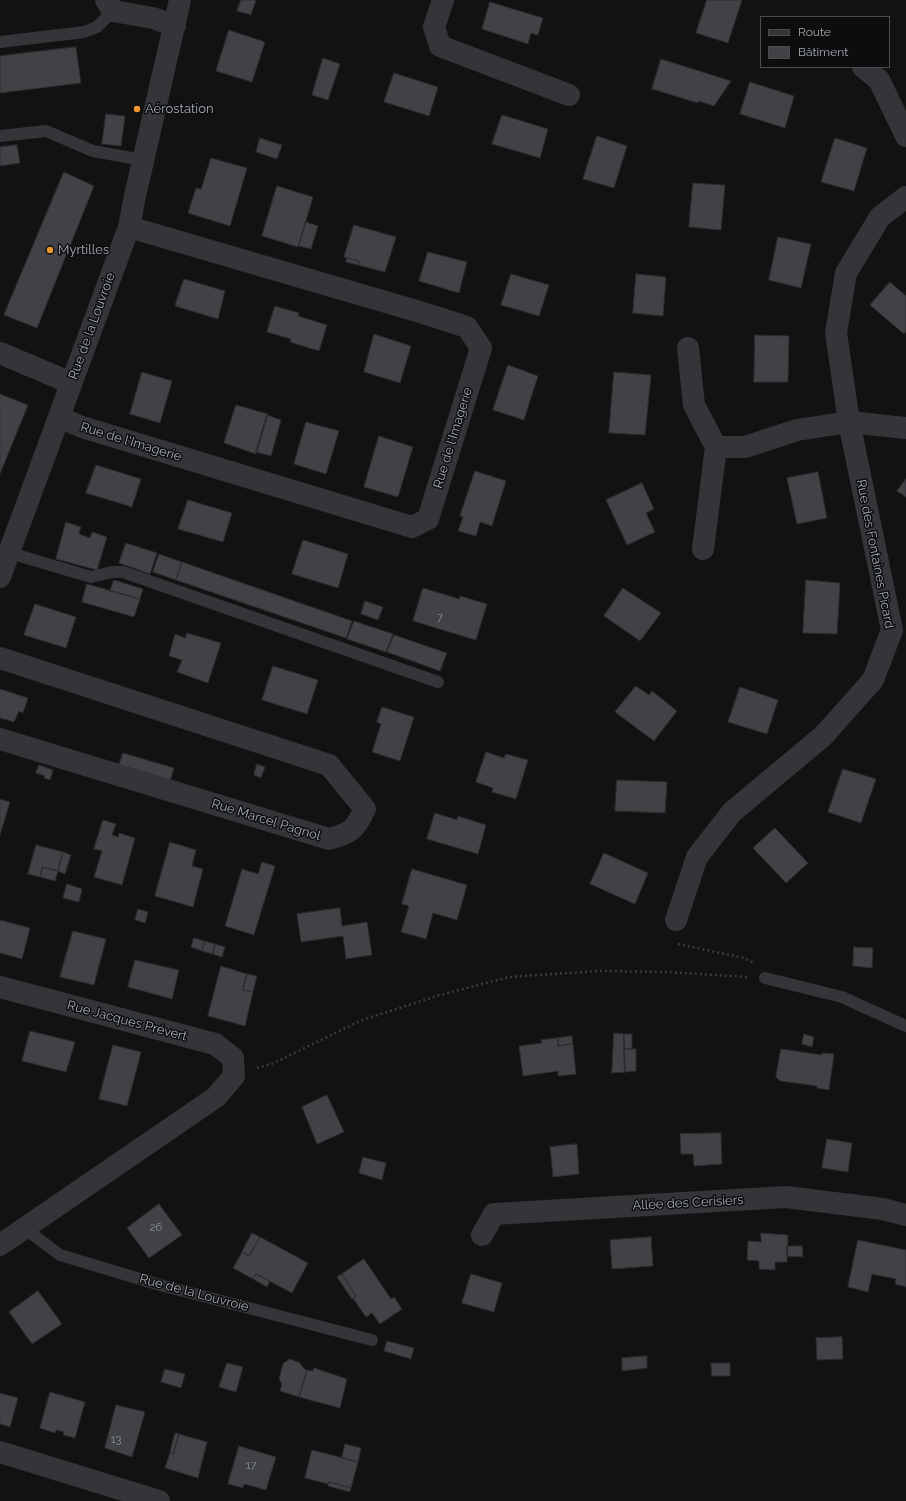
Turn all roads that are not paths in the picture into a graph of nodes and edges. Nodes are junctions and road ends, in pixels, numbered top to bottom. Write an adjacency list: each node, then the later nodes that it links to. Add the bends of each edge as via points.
1 (180, 0): 4 (street, Rue de la Louvroie)
2 (443, 0): 7 (street, via 434,27 440,46)
3 (110, 5): 4 (street); 5 (lane, via 97,27 84,32)
4 (175, 26): 10 (street, Rue de la Louvroie)
5 (0, 42)
6 (864, 68): 9 (street, via 879,80)
7 (569, 95)
8 (0, 136): 10 (lane, via 46,131 93,151)
9 (906, 136)
10 (143, 160): 12 (street, Rue de la Louvroie)
11 (906, 197): 17 (street, Rue des Fontaines Picard, via 880,217 846,273 836,333)
12 (129, 227): 15 (street, Rue de la Louvroie); 16 (street, Rue de l'Imagerie, via 467,327 481,348 428,519 412,527 82,427)
13 (688, 348): 19 (street, via 694,405)
14 (0, 354): 15 (street)
15 (71, 382): 16 (street, Rue de la Louvroie)
16 (60, 417): 21 (street, Rue de la Louvroie)
17 (849, 422): 18 (street); 19 (street, via 797,430 745,447); 25 (street, Rue des Fontaines Picard, via 892,630 873,680 823,736 732,812 697,856)
18 (906, 428)
19 (716, 447): 20 (street)
20 (703, 549)
21 (3, 565): 23 (lane, via 91,577 124,572)
22 (0, 658): 24 (street, Rue Marcel Pagnol, via 329,765 365,809 358,824 346,834 329,839)
23 (438, 682)
24 (0, 740)
25 (676, 920)
26 (762, 978): 28 (lane, via 842,997)
27 (0, 987): 30 (street, Rue Jacques Prévert, via 215,1044 233,1058 234,1076 216,1097)
28 (906, 1026)
29 (906, 1215): 31 (street, Allée des Cerisiers, via 883,1209 786,1197 494,1214)
30 (24, 1228): 32 (street); 33 (lane, Rue de la Louvroie, via 60,1255 160,1286)
31 (482, 1235)
32 (0, 1245)
33 (372, 1340)
34 (0, 1452): 35 (street)
35 (159, 1501)

